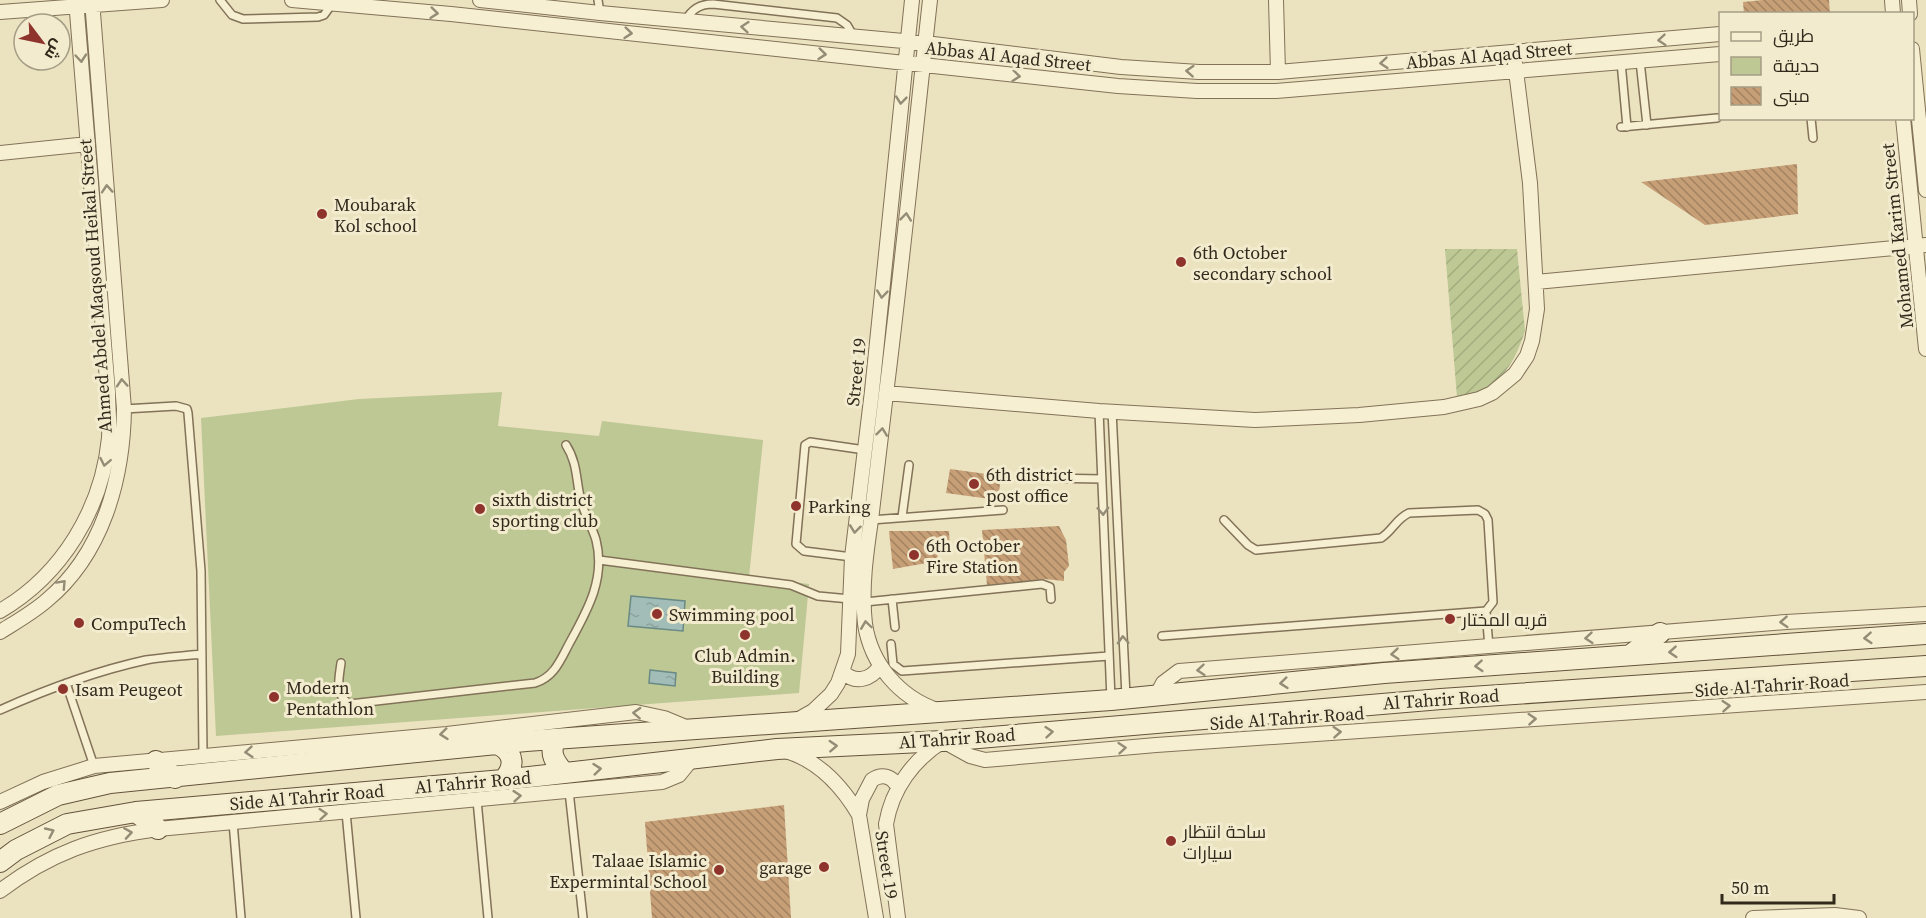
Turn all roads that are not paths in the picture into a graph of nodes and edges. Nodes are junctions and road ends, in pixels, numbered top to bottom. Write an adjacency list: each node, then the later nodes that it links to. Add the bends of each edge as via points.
1 (162, 0): 8 (street)
2 (220, 0): 10 (lane, via 232,15 243,19 318,18)
3 (292, 0): 10 (street, Abbas Al Aqad Street)
4 (480, 0): 11 (street, Abbas Al Aqad Street)
5 (912, 0): 16 (street, Street 19)
6 (930, 0): 18 (street, Street 19)
7 (1276, 0): 26 (street)
8 (92, 2): 9 (street); 39 (street, Ahmed Abdel Maqsoud Heikal Street, one-way to 8)
9 (76, 3): 12 (street); 32 (street, Ahmed Abdel Maqsoud Heikal Street, one-way to 32)
10 (333, 3): 22 (street, Abbas Al Aqad Street, one-way to 22)
11 (599, 7): 13 (street, Abbas Al Aqad Street)
12 (0, 12)
13 (685, 21): 15 (street, Abbas Al Aqad Street, one-way to 13); 15 (lane, via 700,6 713,4 837,18)
14 (1719, 34): 17 (street, Abbas Al Aqad Street, one-way to 17)
15 (854, 37): 16 (street, Abbas Al Aqad Street)
16 (908, 42): 18 (street, Abbas Al Aqad Street); 22 (street, Street 19)
17 (1624, 43): 19 (street, Abbas Al Aqad Street); 21 (street)
18 (925, 44): 23 (street, Street 19); 26 (street, Abbas Al Aqad Street, one-way to 18, via 1121,67)
19 (1513, 52): 25 (street); 26 (street, Abbas Al Aqad Street, one-way to 26)
20 (1719, 54): 21 (street, Abbas Al Aqad Street)
21 (1629, 62): 25 (street, Abbas Al Aqad Street); 30 (lane); 30 (lane, via 1624,127)
22 (904, 63): 23 (street, Abbas Al Aqad Street); 42 (street, Street 19, one-way to 42)
23 (923, 66): 25 (street, Abbas Al Aqad Street, one-way to 25, via 1197,91 1276,91); 38 (street, Street 19, one-way to 23)
24 (1914, 69): 34 (street, Mohamed Karim Street)
25 (1517, 71): 36 (street)
26 (1278, 72)
27 (1717, 118): 30 (lane)
28 (1811, 120): 31 (lane)
29 (1904, 120): 35 (street, Mohamed Karim Street)
30 (1647, 125)
31 (1814, 138)
32 (88, 144): 33 (street); 52 (street, Ahmed Abdel Maqsoud Heikal Street, one-way to 52, via 109,437 98,490 87,517 56,565)
33 (0, 153)
34 (1926, 190)
35 (1921, 245): 36 (street); 37 (street, Mohamed Karim Street)
36 (1536, 282): 40 (street, via 1537,309 1527,356 1508,381 1479,399 1434,408 1274,420)
37 (1926, 349)
38 (886, 393): 40 (street); 48 (street, Street 19, one-way to 38)
39 (124, 409): 56 (street, Ahmed Abdel Maqsoud Heikal Street, one-way to 39, via 101,527 120,469); 68 (lane, via 187,409 201,571)
40 (1105, 411): 45 (lane); 80 (lane, one-way to 40)
41 (566, 445): 51 (lane, via 575,460 580,500)
42 (865, 450): 50 (street, Street 19, one-way to 50); 50 (lane, via 810,442 805,445 796,544 804,551)
43 (909, 465): 47 (lane)
44 (1047, 478): 45 (lane)
45 (1101, 479): 70 (lane, one-way to 70)
46 (1003, 510): 47 (lane)
47 (902, 517): 48 (lane)
48 (871, 520): 50 (street, Street 19)
49 (1224, 520): 58 (lane, via 1256,550 1381,538 1400,517 1409,513 1478,510 1485,514 1489,531 1494,597)
50 (858, 558): 53 (street, Street 19); 57 (street, Street 19)
51 (599, 560): 53 (lane, via 791,585 818,596); 71 (lane, via 593,597 556,668 544,681 350,704 338,692)
52 (35, 586): 56 (street); 59 (street, Ahmed Abdel Maqsoud Heikal Street)
53 (850, 599): 75 (street, Street 19, via 848,654)
54 (892, 599): 55 (lane, via 1042,584 1050,587); 57 (lane); 61 (lane)
55 (1051, 599)
56 (48, 600): 62 (street, Ahmed Abdel Maqsoud Heikal Street)
57 (864, 602): 72 (street, Street 19, one-way to 57, via 870,643)
58 (1486, 610): 65 (lane); 67 (lane)
59 (0, 611)
60 (1926, 614): 63 (street, one-way to 63)
61 (895, 627)
62 (0, 632)
63 (1660, 633): 67 (street, one-way to 67); 69 (street)
64 (1926, 634): 69 (street, Al Tahrir Road, one-way to 69)
65 (1162, 636)
66 (891, 644): 70 (lane, via 893,664 902,671)
67 (1489, 647): 79 (street, one-way to 79, via 1179,671 1163,682)
68 (202, 654): 77 (lane, via 149,660); 91 (lane)
69 (1630, 655): 74 (street, Al Tahrir Road, one-way to 74)
70 (1109, 656): 80 (lane)
71 (341, 663)
72 (880, 666): 75 (street, via 863,679); 84 (street, Street 19, via 898,688)
73 (1926, 666): 81 (street, Al Tahrir Road)
74 (1444, 669): 76 (street, Al Tahrir Road); 81 (street, via 1436,680)
75 (843, 672): 85 (street, Street 19, via 822,703)
76 (1384, 673): 79 (street, Al Tahrir Road, one-way to 79); 82 (street, via 1394,689)
77 (66, 683): 83 (lane); 93 (lane)
78 (1926, 692): 88 (street, Side Al Tahrir Road, one-way to 78, via 985,760)
79 (1156, 696): 80 (street, Al Tahrir Road)
80 (1119, 699): 84 (street, Al Tahrir Road)
81 (1441, 699): 82 (street, Al Tahrir Road)
82 (1386, 704): 88 (street, Al Tahrir Road, one-way to 82)
83 (0, 710)
84 (942, 711): 85 (street, Al Tahrir Road)
85 (791, 723): 86 (street, Al Tahrir Road)
86 (693, 730): 87 (street, Al Tahrir Road); 91 (street, one-way to 91, via 636,712)
87 (556, 739): 89 (street, Al Tahrir Road); 96 (street, via 552,755)
88 (942, 741): 90 (street, Al Tahrir Road, one-way to 88); 97 (street, Street 19, via 918,760)
89 (500, 745): 94 (street, Al Tahrir Road); 95 (street, via 512,760)
90 (781, 749): 96 (street, Al Tahrir Road, one-way to 90, via 692,759); 102 (street, Street 19, via 796,753 821,769 843,790)
91 (203, 756): 92 (street)
92 (156, 761): 93 (street); 94 (street)
93 (94, 766): 99 (street, via 43,782)
94 (175, 778): 104 (street, Al Tahrir Road, via 110,783 58,795)
95 (503, 780): 96 (street, Al Tahrir Road); 100 (street, Al Tahrir Road)
96 (567, 782): 98 (street, Side Al Tahrir Road, one-way to 96); 112 (lane)
97 (898, 787): 102 (street, via 889,777 872,780); 114 (street, Street 19, via 886,824)
98 (477, 800): 101 (street, Side Al Tahrir Road); 111 (lane)
99 (0, 802)
100 (136, 812): 105 (street); 106 (street, Al Tahrir Road, one-way to 100, via 16,849 67,824)
101 (346, 812): 103 (street, Side Al Tahrir Road, one-way to 101); 110 (lane)
102 (859, 815): 113 (street, Street 19)
103 (233, 822): 105 (street, Side Al Tahrir Road); 109 (lane)
104 (0, 824)
105 (158, 829): 107 (street, Side Al Tahrir Road, one-way to 105, via 24,872 71,849 120,834)
106 (0, 862)
107 (0, 891)
108 (1835, 916): 115 (street); 116 (street)
109 (241, 918)
110 (356, 918)
111 (488, 918)
112 (583, 918)
113 (876, 918)
114 (898, 918)
115 (1753, 918)
116 (1859, 918)

